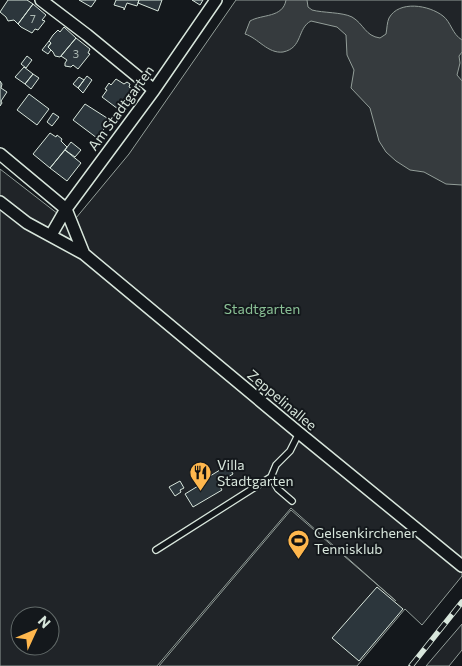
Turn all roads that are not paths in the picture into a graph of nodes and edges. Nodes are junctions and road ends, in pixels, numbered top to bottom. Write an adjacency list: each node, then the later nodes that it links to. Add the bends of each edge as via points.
1 (41, 0): 3 (street)
2 (216, 0): 3 (street, Am Stadtgarten)
3 (154, 90): 6 (street, Am Stadtgarten)
4 (0, 154): 6 (street, Zeppelinallee)
5 (0, 202): 7 (street, Zeppelinallee, via 27,224)
6 (66, 208): 7 (street, Am Stadtgarten); 8 (street, Zeppelinallee)
7 (51, 235): 8 (street, Zeppelinallee)
8 (84, 254): 9 (street, Zeppelinallee)
9 (299, 434): 10 (lane); 13 (street, Zeppelinallee)
10 (271, 477): 11 (lane, via 278,489); 12 (lane)
11 (292, 501)
12 (156, 550)
13 (462, 566)

